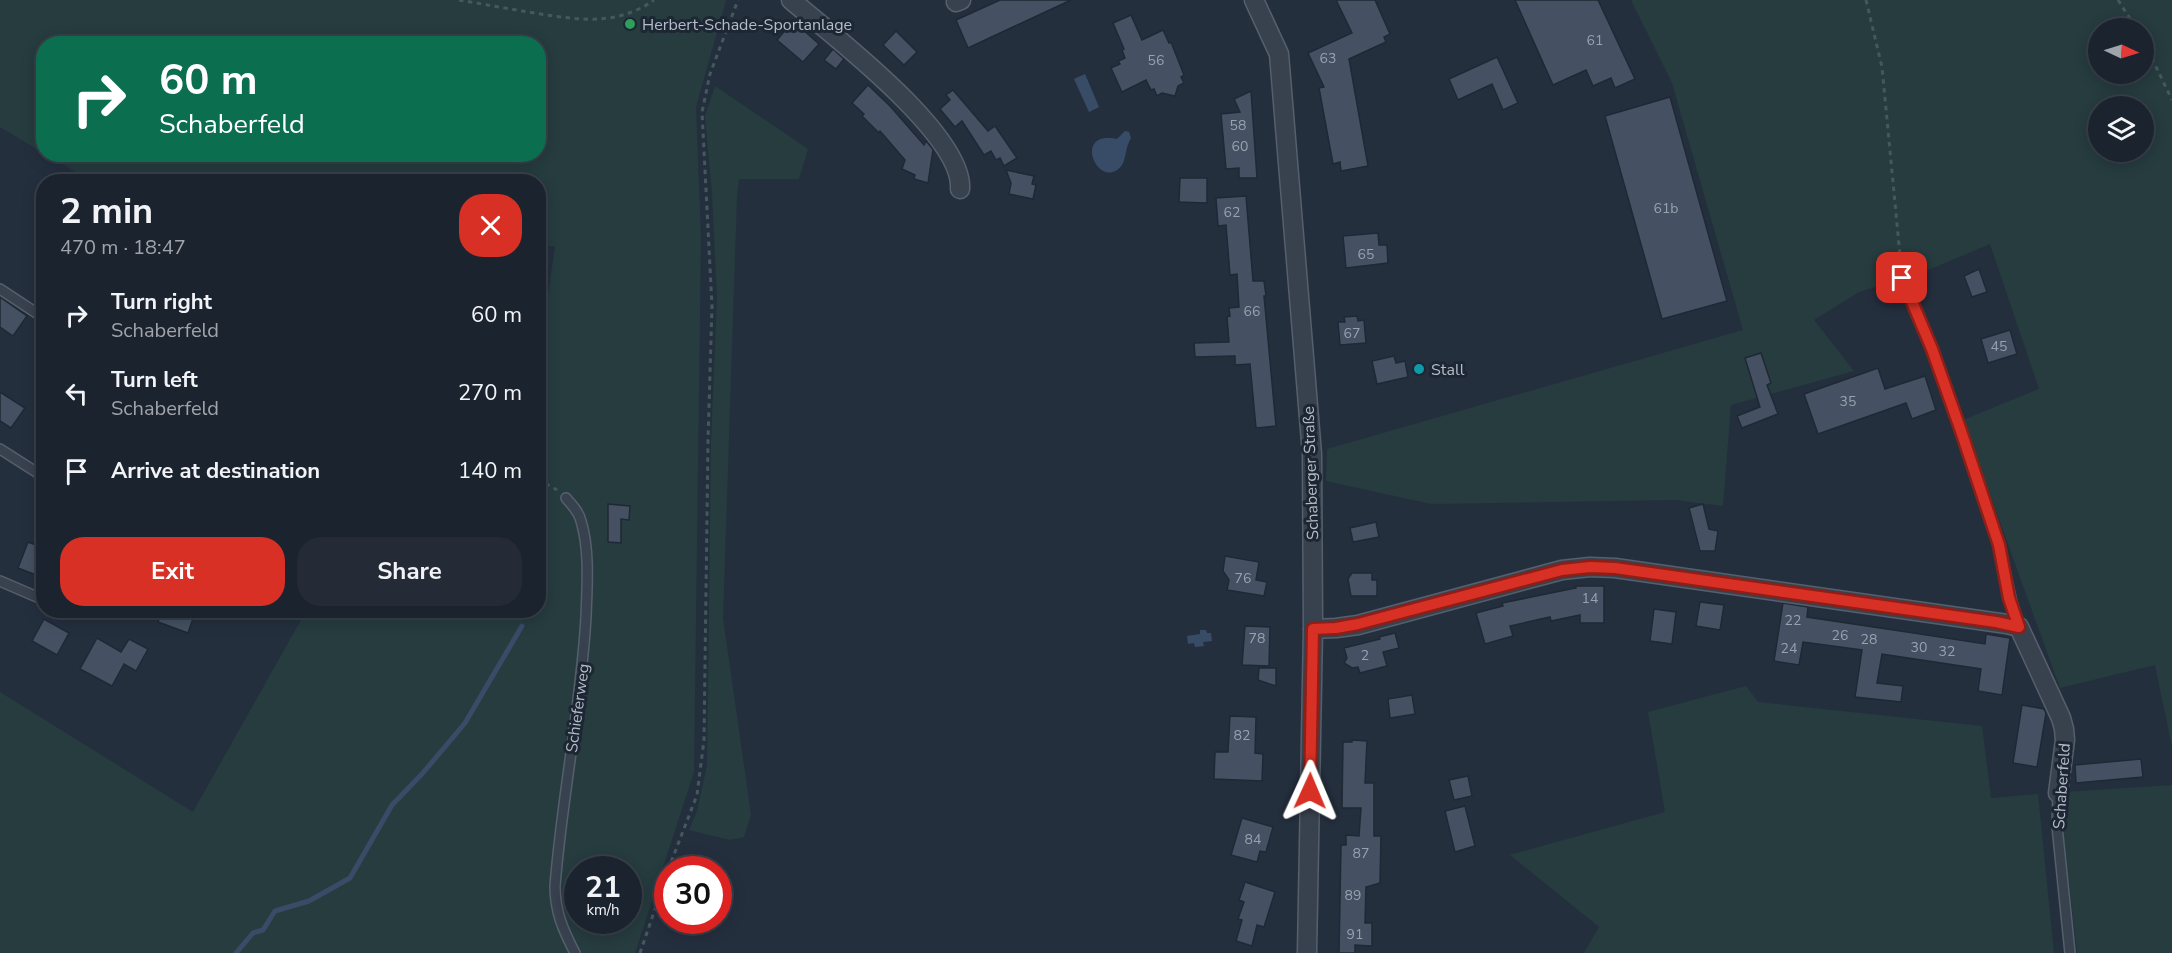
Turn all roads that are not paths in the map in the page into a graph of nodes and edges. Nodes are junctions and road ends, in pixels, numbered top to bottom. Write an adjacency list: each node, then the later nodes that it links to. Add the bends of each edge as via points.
1 (791, 0): 3 (street, via 863,60 923,119 950,156 959,175)
2 (1254, 0): 13 (street, Schaberger Straße, via 1280,54 1312,454)
3 (960, 189)
4 (1902, 278): 12 (lane, Schaberfeld, via 1961,431 1999,545)
5 (0, 289): 6 (lane)
6 (36, 313)
7 (0, 449): 8 (lane)
8 (36, 472)
9 (566, 498): 15 (lane, Schieferweg, via 581,520 587,568 581,688 555,886 560,923)
10 (0, 581): 11 (lane)
11 (36, 597)
12 (2019, 627): 13 (street, via 1760,587 1590,567 1562,570 1358,624); 14 (street, Schaberfeld, via 2064,729)
13 (1313, 629): 16 (street, Schaberger Straße)
14 (2058, 793): 17 (lane, Schaberfeld, via 2058,835)
15 (575, 953)
16 (1307, 953)
17 (2070, 953)

